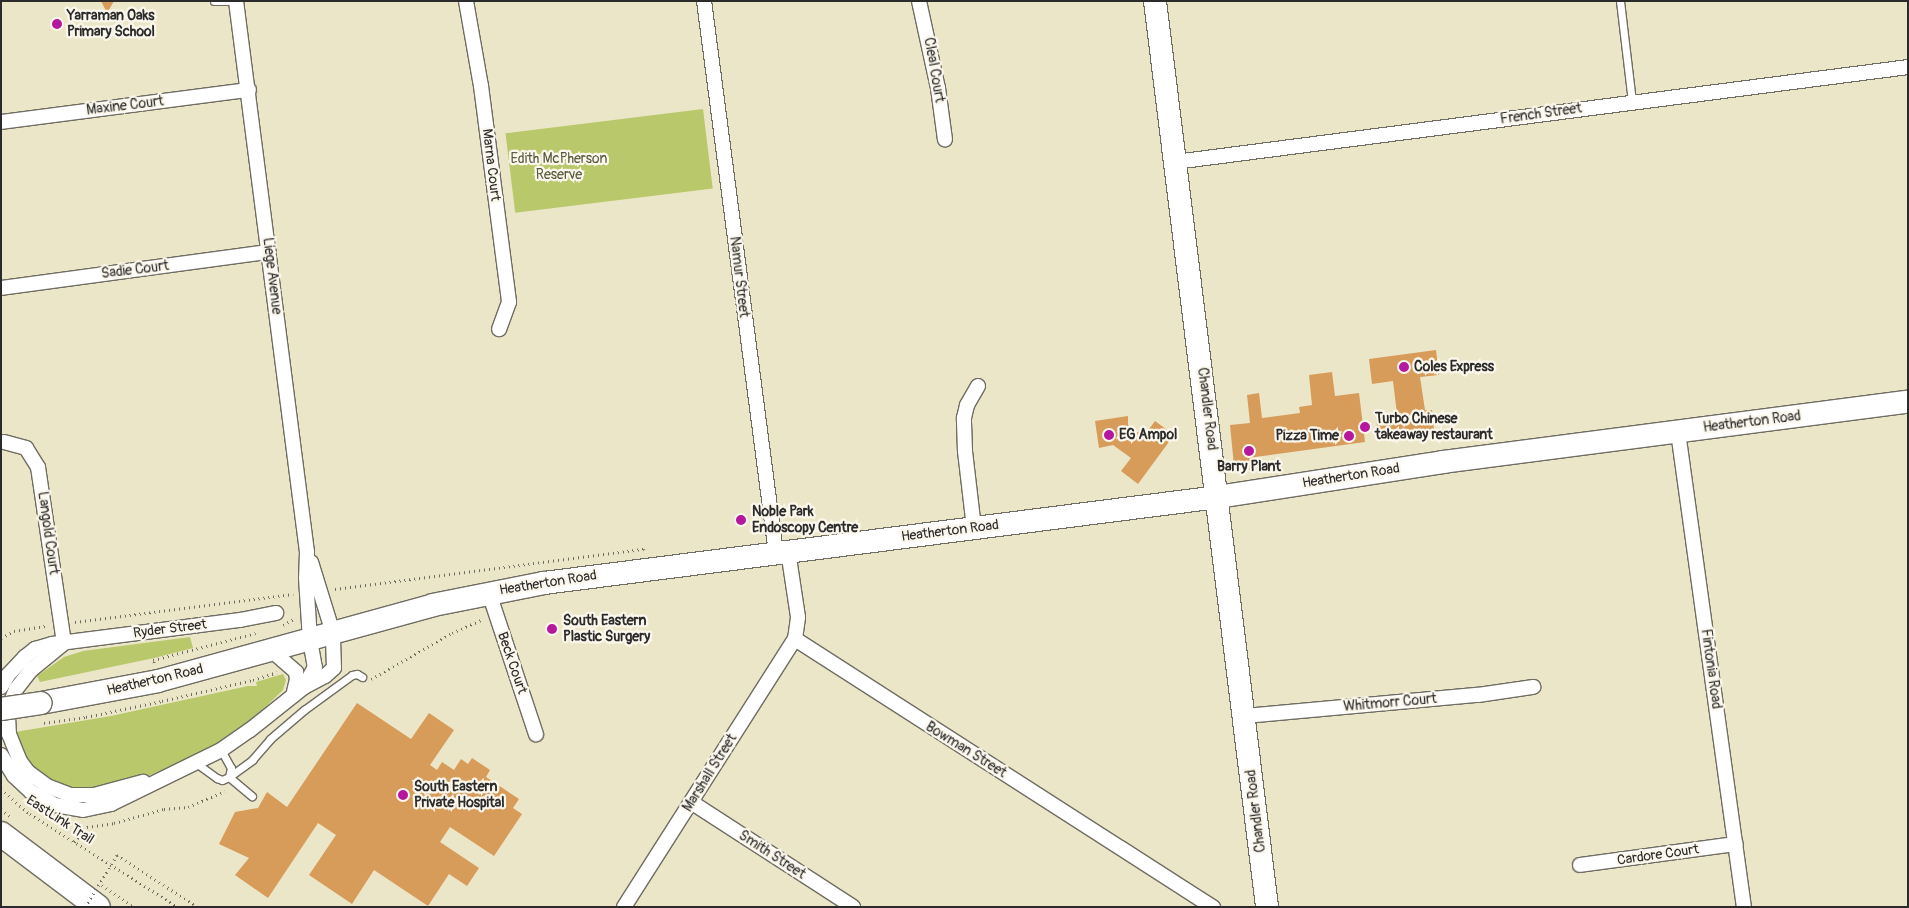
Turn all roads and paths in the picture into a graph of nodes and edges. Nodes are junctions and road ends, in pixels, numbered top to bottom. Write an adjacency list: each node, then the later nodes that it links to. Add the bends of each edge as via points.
1 (214, 1): 2 (lane)
2 (236, 1): 9 (street, Liege Avenue)
3 (466, 1): 16 (street, Marna Court, via 481,86 509,302)
4 (704, 1): 24 (street, Namur Street)
5 (919, 1): 12 (street, Cleal Court)
6 (1155, 1): 13 (main road, Chandler Road)
7 (1620, 1): 10 (lane)
8 (1908, 67): 10 (street, French Street)
9 (249, 90): 11 (street, Maxine Court); 14 (street, Liege Avenue)
10 (1632, 102): 13 (street, French Street)
11 (1, 122)
12 (945, 140)
13 (1175, 162): 21 (main road, Chandler Road)
14 (269, 252): 15 (street, Sadie Court); 23 (street, Liege Avenue)
15 (1, 288)
16 (499, 329)
17 (978, 386): 22 (street, via 967,404 964,418)
18 (1908, 402): 19 (main road, Heatherton Road)
19 (1678, 432): 21 (main road, Heatherton Road, via 1443,462); 61 (street, Fintonia Road)
20 (4, 442): 32 (street, Langold Court, via 26,448 38,467)
21 (1218, 496): 22 (main road, Heatherton Road); 48 (main road, Chandler Road)
22 (974, 528): 24 (main road, Heatherton Road)
23 (308, 552): 26 (street, Liege Avenue); 37 (street, Liege Avenue, via 306,578)
24 (782, 552): 27 (main road, Heatherton Road); 35 (street, via 798,617)
25 (644, 554): 26 (path, via 644,549)
26 (318, 591): 33 (street, Liege Avenue)
27 (489, 593): 33 (main road, Heatherton Road); 49 (street, Beck Court)
28 (288, 594): 32 (path)
29 (298, 615): 30 (path, via 288,624)
30 (278, 620): 38 (street, Ryder Street, via 240,620)
31 (481, 620): 40 (path, via 374,678)
32 (61, 624): 34 (path, via 14,631); 38 (street, Langold Court)
33 (333, 633): 37 (main road, Heatherton Road); 42 (street, via 334,668)
34 (1, 638)
35 (795, 639): 58 (street, Marshall Street); 69 (street, Bowman Street)
36 (268, 640): 37 (main road, Heatherton Road); 44 (main road, Heatherton Road); 44 (path, via 153,660); 45 (street, via 296,672)
37 (310, 640): 42 (street, via 315,667)
38 (64, 643): 41 (street, Ryder Street, via 30,652); 54 (street, via 30,670 10,704 10,739 22,765 47,786 78,796)
39 (281, 671): 44 (path)
40 (363, 679): 53 (lane, via 357,674 352,675 304,710 266,742 252,760)
41 (1, 687)
42 (304, 687): 45 (street)
43 (1533, 687): 48 (street, Whitmorr Court, via 1478,696)
44 (160, 691): 47 (main road, Heatherton Road); 47 (path, via 86,717)
45 (292, 696): 50 (street)
46 (1, 709): 47 (main road, Heatherton Road, bridge)
47 (43, 713)
48 (1245, 716): 70 (main road, Chandler Road)
49 (536, 734)
50 (221, 750): 52 (street); 53 (lane, via 231,768)
51 (1, 755): 54 (street, via 14,776 31,792 48,802 73,809 96,809 111,804)
52 (196, 763): 53 (lane, via 217,778); 54 (street)
53 (229, 777): 55 (lane)
54 (161, 778)
55 (237, 784): 57 (lane); 60 (path, via 188,807 164,809 87,827)
56 (1, 789): 60 (path, EastLink Trail, via 30,814)
57 (252, 796)
58 (691, 802): 67 (street, Marshall Street); 68 (street, Smith Street)
59 (1, 834): 64 (highway)
60 (74, 842): 65 (path, EastLink Trail)
61 (1736, 844): 62 (street, Cardore Court); 71 (street, Fintonia Road)
62 (1580, 865)
63 (85, 907): 66 (path, bridge, via 117,855)
64 (98, 907)
65 (178, 907)
66 (198, 907)
67 (624, 907)
68 (852, 907)
69 (1214, 907)
70 (1267, 907)
71 (1744, 907)

